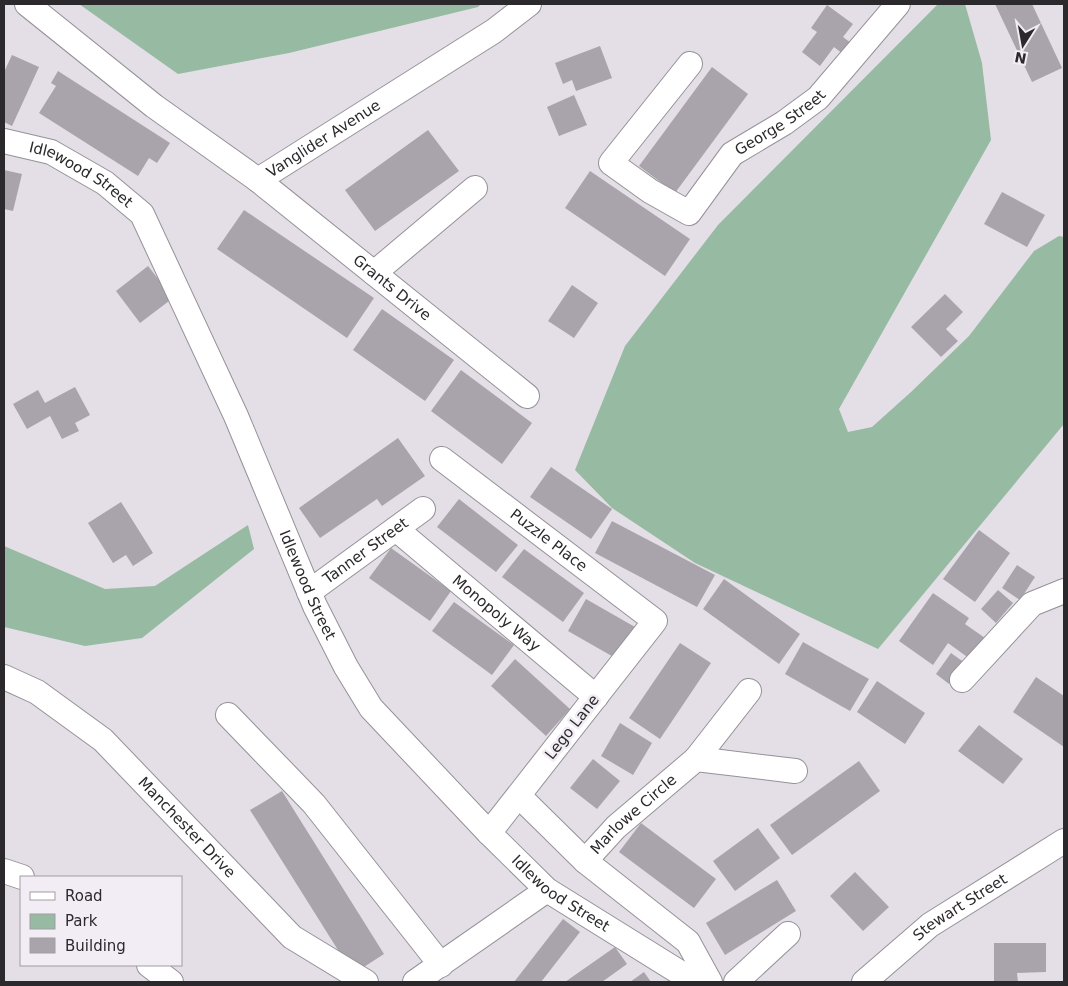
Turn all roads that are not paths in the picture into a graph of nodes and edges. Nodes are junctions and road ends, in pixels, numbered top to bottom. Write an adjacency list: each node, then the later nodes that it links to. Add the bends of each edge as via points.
1 (28, 4): 6 (street, Vanglider Avenue, via 154,106)
2 (529, 4): 6 (street, Vanglider Avenue, via 494,31)
3 (898, 4): 4 (street, George Street, via 818,98 732,154 689,213 650,191 611,163)
4 (690, 64)
5 (4, 141): 14 (street, Idlewood Street, via 50,152 105,183 142,214 236,416)
6 (258, 180): 8 (street, Grants Drive)
7 (475, 188): 8 (street)
8 (374, 273): 9 (street, Grants Drive)
9 (527, 396)
10 (442, 459): 15 (street, Puzzle Place)
11 (423, 509): 12 (street, Tanner Street)
12 (396, 529): 14 (street, Tanner Street); 19 (street, Monopoly Way)
13 (1064, 590): 17 (street, via 1032,604)
14 (309, 592): 24 (street, Idlewood Street, via 346,667 372,708)
15 (655, 622): 19 (street, Lego Lane)
16 (4, 677): 34 (street, Manchester Drive, via 37,692 103,740 292,937)
17 (962, 680)
18 (750, 691): 21 (street, Marlowe Circle)
19 (596, 697): 23 (street, Lego Lane)
20 (228, 714): 31 (street, via 314,804)
21 (696, 759): 22 (street); 26 (street, Marlowe Circle, via 616,827)
22 (795, 771)
23 (519, 796): 24 (street, Lego Lane); 26 (street)
24 (490, 833): 29 (street, Idlewood Street)
25 (1059, 846): 39 (street, Stewart Street, via 930,925)
26 (585, 862): 37 (street, Marlowe Circle, via 688,942)
27 (4, 872): 28 (street)
28 (20, 876)
29 (547, 890): 31 (street); 36 (street, Idlewood Street)
30 (788, 934): 38 (street)
31 (441, 965): 35 (street)
32 (150, 966): 33 (street)
33 (171, 982)
34 (366, 982)
35 (415, 982)
36 (695, 982)
37 (710, 982)
38 (736, 982)
39 (864, 982)

